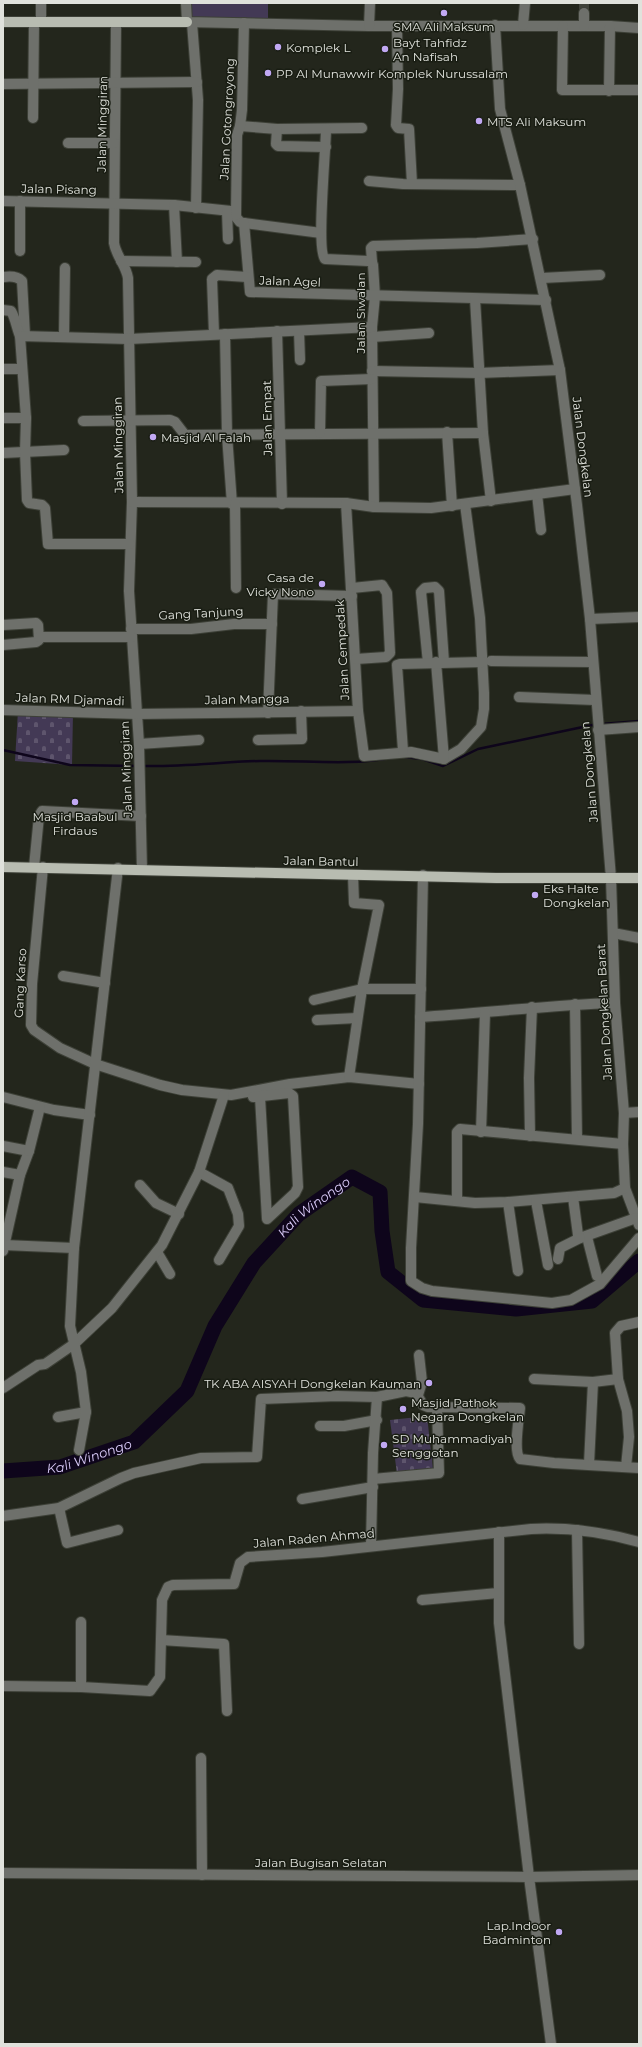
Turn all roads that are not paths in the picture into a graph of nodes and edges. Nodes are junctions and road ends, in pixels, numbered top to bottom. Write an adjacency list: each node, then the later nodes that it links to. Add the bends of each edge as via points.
1 (41, 3): 7 (street)
2 (186, 3): 8 (street)
3 (370, 3): 13 (street)
4 (525, 3): 12 (street)
5 (584, 13): 16 (street)
6 (3, 22): 7 (main road)
7 (38, 22): 9 (main road); 22 (street)
8 (190, 22): 9 (main road); 10 (street); 19 (street)
9 (116, 23): 20 (street, Jalan Minggiran)
10 (244, 24): 13 (street); 26 (street, Jalan Gotongroyong)
11 (495, 25): 12 (street); 14 (street); 35 (street, Jalan Dongkelan, via 500,109)
12 (523, 25): 15 (street)
13 (369, 26): 14 (street)
14 (397, 26): 34 (street, via 396,125 398,128 409,129)
15 (563, 26): 16 (street); 24 (street, via 560,89)
16 (584, 26): 17 (street)
17 (610, 26): 18 (street); 24 (street)
18 (639, 28)
19 (197, 82): 20 (street); 40 (street)
20 (115, 83): 22 (street); 31 (street, Jalan Minggiran)
21 (3, 84): 22 (street)
22 (35, 84): 25 (street)
23 (639, 90): 24 (street)
24 (609, 91)
25 (33, 118)
26 (240, 126): 28 (street); 41 (street, Jalan Gotongroyong, via 237,135)
27 (362, 128): 29 (street)
28 (277, 129): 29 (street); 32 (street, via 278,146)
29 (326, 129): 32 (street)
30 (68, 143): 31 (street)
31 (114, 143): 38 (street, Jalan Minggiran)
32 (326, 147): 43 (street)
33 (369, 181): 34 (street)
34 (412, 184): 35 (street)
35 (520, 185): 45 (street, Jalan Dongkelan)
36 (3, 201): 37 (street, Jalan Pisang)
37 (20, 201): 38 (street, Jalan Pisang); 46 (street)
38 (114, 203): 39 (street); 47 (street, Jalan Minggiran, via 114,243)
39 (174, 205): 40 (street); 48 (street)
40 (196, 208): 41 (street)
41 (231, 213): 42 (street); 44 (street, Jalan Gotongroyong)
42 (244, 223): 43 (street); 54 (street, Jalan Agel)
43 (321, 233): 50 (street, Jalan Siwalan, via 322,255 325,259)
44 (228, 239)
45 (533, 239): 50 (street, via 373,246); 55 (street, Jalan Dongkelan)
46 (20, 251)
47 (121, 261): 48 (street); 68 (street, Jalan Minggiran, via 128,278)
48 (177, 262): 49 (street)
49 (196, 262)
50 (372, 262): 56 (street, Jalan Siwalan)
51 (66, 268): 67 (street)
52 (600, 275): 55 (street)
53 (4, 276): 66 (street, via 19,278 22,281)
54 (247, 277): 56 (street, Jalan Agel, via 248,290 253,293); 64 (street, via 214,276)
55 (542, 278): 58 (street, Jalan Dongkelan)
56 (375, 296): 57 (street); 62 (street, Jalan Siwalan)
57 (475, 299): 58 (street); 73 (street)
58 (546, 300): 72 (street, Jalan Dongkelan)
59 (3, 310): 66 (street, via 12,311 16,327)
60 (278, 331): 61 (street); 65 (street); 83 (street, Jalan Empat)
61 (299, 331): 62 (street); 69 (street)
62 (372, 332): 63 (street); 74 (street, Jalan Siwalan)
63 (429, 332)
64 (214, 334): 65 (street); 68 (street)
65 (225, 334): 84 (street)
66 (23, 335): 67 (street); 71 (street)
67 (64, 336): 68 (street)
68 (128, 339): 78 (street, Jalan Minggiran)
69 (300, 360)
70 (3, 369): 71 (street)
71 (21, 369): 76 (street)
72 (560, 370): 73 (street); 88 (street, Jalan Dongkelan)
73 (479, 373): 74 (street); 82 (street)
74 (372, 375): 80 (street, via 321,381); 81 (street, Jalan Siwalan)
75 (3, 418): 76 (street)
76 (26, 418): 86 (street)
77 (83, 421): 78 (street)
78 (131, 421): 84 (street, via 170,420 185,434); 91 (street, Jalan Minggiran)
79 (447, 432): 81 (street); 82 (street); 96 (street)
80 (320, 433): 81 (street); 83 (street)
81 (373, 433): 97 (street, Jalan Siwalan)
82 (483, 433): 90 (street)
83 (280, 434): 84 (street); 94 (street, Jalan Empat)
84 (227, 435): 93 (street)
85 (64, 450): 86 (street)
86 (25, 452): 87 (street); 99 (street, via 27,500 45,508 48,544)
87 (3, 453)
88 (575, 489): 89 (street); 103 (street, Jalan Dongkelan)
89 (537, 494): 90 (street); 98 (street)
90 (491, 501): 95 (street)
91 (132, 502): 93 (street); 99 (street, Jalan Minggiran)
92 (346, 503): 94 (street); 97 (street); 101 (street, Jalan Cempedak)
93 (233, 504): 94 (street); 100 (street)
94 (282, 504)
95 (465, 504): 96 (street); 110 (street)
96 (452, 506): 97 (street)
97 (374, 507)
98 (541, 530)
99 (130, 544): 106 (street, Jalan Minggiran, via 129,591)
100 (236, 588)
101 (352, 592): 104 (street, via 274,593); 109 (street, Jalan Cempedak); 109 (street, via 382,585 387,593 390,654 386,657)
102 (639, 617): 103 (street)
103 (590, 619): 111 (street, Jalan Dongkelan)
104 (272, 624): 106 (street, Gang Tanjung, via 229,624); 118 (street)
105 (3, 625): 107 (street, via 36,623)
106 (132, 633): 107 (street, Gang Tanjung); 119 (street, Jalan Minggiran)
107 (39, 637): 108 (street, via 36,642)
108 (3, 645)
109 (356, 659): 117 (street, Jalan Cempedak)
110 (487, 662): 111 (street); 112 (street); 126 (street, via 481,727 461,749)
111 (592, 662): 114 (street, Jalan Dongkelan)
112 (436, 663): 112 (street, via 422,592 425,588 435,588 439,591); 125 (street, via 400,664 396,668); 126 (street)
113 (519, 697): 114 (street)
114 (595, 700): 121 (street, Jalan Dongkelan)
115 (3, 710): 119 (street, Jalan RM Djamadi)
116 (301, 711): 117 (street, Jalan Mangga); 118 (street, Jalan Mangga); 123 (street, via 302,739)
117 (358, 711): 125 (street, Jalan Cempedak, via 364,756)
118 (268, 713): 119 (street, Jalan Mangga)
119 (137, 714): 124 (street, Jalan Minggiran)
120 (639, 727): 121 (street)
121 (598, 730): 134 (street, Jalan Dongkelan)
122 (199, 740): 124 (street)
123 (258, 740)
124 (139, 744): 127 (street, Jalan Minggiran)
125 (403, 751): 126 (street)
126 (444, 759)
127 (141, 816): 129 (street, via 42,811 39,816); 131 (street, Jalan Minggiran)
128 (3, 867): 129 (main road, Jalan Bantul)
129 (38, 867): 130 (main road, Jalan Bantul); 150 (street, Gang Karso, via 31,1025 34,1030 60,1048)
130 (118, 868): 131 (main road, Jalan Bantul); 139 (street)
131 (142, 870): 132 (main road, Jalan Bantul)
132 (353, 875): 133 (main road, Jalan Bantul); 140 (street, via 354,903 378,904)
133 (423, 875): 134 (main road, Jalan Bantul); 141 (street)
134 (611, 878): 135 (main road, Jalan Bantul); 136 (street, Jalan Dongkelan Barat)
135 (639, 878)
136 (613, 933): 137 (street); 143 (street, Jalan Dongkelan Barat)
137 (639, 938)
138 (63, 976): 139 (street)
139 (105, 983): 150 (street)
140 (362, 989): 141 (street); 142 (street); 148 (street)
141 (421, 989): 147 (street)
142 (314, 1000)
143 (615, 1002): 144 (street); 159 (street, Jalan Dongkelan Barat)
144 (575, 1004): 145 (street); 163 (street)
145 (532, 1007): 146 (street); 162 (street)
146 (485, 1013): 147 (street); 161 (street)
147 (420, 1017): 152 (street)
148 (357, 1018): 149 (street); 151 (street)
149 (317, 1020)
150 (95, 1064): 154 (street, via 166,1087); 160 (street)
151 (349, 1077): 152 (street); 153 (street, via 290,1084)
152 (419, 1084): 172 (street)
153 (238, 1094): 154 (street); 155 (street, via 242,1098)
154 (224, 1095): 168 (street)
155 (260, 1096): 155 (street, via 266,1217 267,1219 297,1189 294,1116 291,1093)
156 (3, 1097): 157 (street)
157 (40, 1107): 160 (street); 166 (street)
158 (639, 1112): 159 (street)
159 (624, 1113): 164 (street, Jalan Dongkelan Barat)
160 (90, 1114): 183 (street)
161 (481, 1132): 162 (street); 174 (street, via 462,1129 457,1131)
162 (530, 1136): 163 (street)
163 (577, 1140): 164 (street)
164 (623, 1144): 171 (street, Jalan Dongkelan Barat)
165 (3, 1146): 166 (street)
166 (29, 1151): 169 (street)
167 (3, 1172): 169 (street)
168 (198, 1172): 177 (street); 186 (street, via 228,1188 238,1214 239,1226)
169 (20, 1175): 179 (street)
170 (140, 1185): 177 (street, via 156,1203)
171 (625, 1188): 173 (street, via 614,1192); 178 (street, Jalan Dongkelan Barat)
172 (415, 1197): 174 (street); 181 (street, via 410,1278 415,1285 432,1290 552,1303 571,1300 600,1284)
173 (573, 1197): 175 (street); 180 (street, via 578,1235)
174 (457, 1201): 176 (street)
175 (536, 1201): 176 (street); 187 (street)
176 (508, 1202): 188 (street)
177 (179, 1214): 184 (street)
178 (637, 1216): 180 (street)
179 (5, 1234): 182 (street)
180 (583, 1238): 185 (street, via 560,1248); 190 (street)
181 (639, 1238)
182 (4, 1248): 183 (street)
183 (74, 1248): 192 (street, via 70,1326)
184 (157, 1252): 189 (street); 192 (street, via 112,1308)
185 (558, 1259)
186 (219, 1260)
187 (548, 1265)
188 (518, 1272)
189 (170, 1274)
190 (597, 1276)
191 (639, 1322): 195 (street, via 621,1326 615,1333)
192 (73, 1341): 197 (street, via 45,1364 38,1365); 201 (street, via 81,1372)
193 (419, 1355): 198 (street, via 422,1382)
194 (534, 1379): 196 (street)
195 (618, 1379): 196 (street); 207 (street, via 627,1411 629,1437)
196 (592, 1382): 206 (street)
197 (3, 1388)
198 (418, 1395): 199 (street, via 406,1391); 200 (street, via 425,1406)
199 (377, 1397): 203 (street); 211 (street, via 337,1396 261,1400 257,1457 201,1458 134,1473)
200 (437, 1408): 206 (street, via 520,1408 516,1448 520,1459); 209 (street, via 439,1473)
201 (86, 1412): 202 (street); 205 (street)
202 (58, 1417)
203 (377, 1420): 204 (street, via 344,1426); 209 (street)
204 (320, 1426)
205 (79, 1450)
206 (589, 1464): 207 (street)
207 (626, 1467): 208 (street)
208 (639, 1468)
209 (373, 1483): 210 (street); 217 (street)
210 (302, 1499)
211 (59, 1508): 212 (street); 213 (street, via 67,1543)
212 (3, 1516)
213 (118, 1530)
214 (577, 1530): 215 (street, Jalan Raden Ahmad, via 552,1528); 216 (street, Jalan Raden Ahmad); 222 (street)
215 (499, 1532): 217 (street, Jalan Raden Ahmad); 218 (street)
216 (639, 1542)
217 (371, 1546): 221 (street, Jalan Raden Ahmad, via 248,1557 240,1563 234,1584 171,1585 162,1600)
218 (498, 1593): 219 (street); 230 (street, via 499,1623)
219 (422, 1600)
220 (82, 1622): 224 (street)
221 (161, 1640): 224 (street, Jalan Raden Ahmad, via 160,1677 150,1691); 225 (street, via 224,1644)
222 (579, 1644)
223 (3, 1686): 224 (street, Jalan Raden Ahmad)
224 (81, 1687)
225 (227, 1711)
226 (201, 1758): 228 (street)
227 (3, 1873): 228 (street, Jalan Bugisan Selatan)
228 (202, 1875): 230 (street, Jalan Bugisan Selatan)
229 (639, 1875): 230 (street, Jalan Bugisan Selatan)
230 (528, 1877): 231 (street)
231 (551, 2044)

